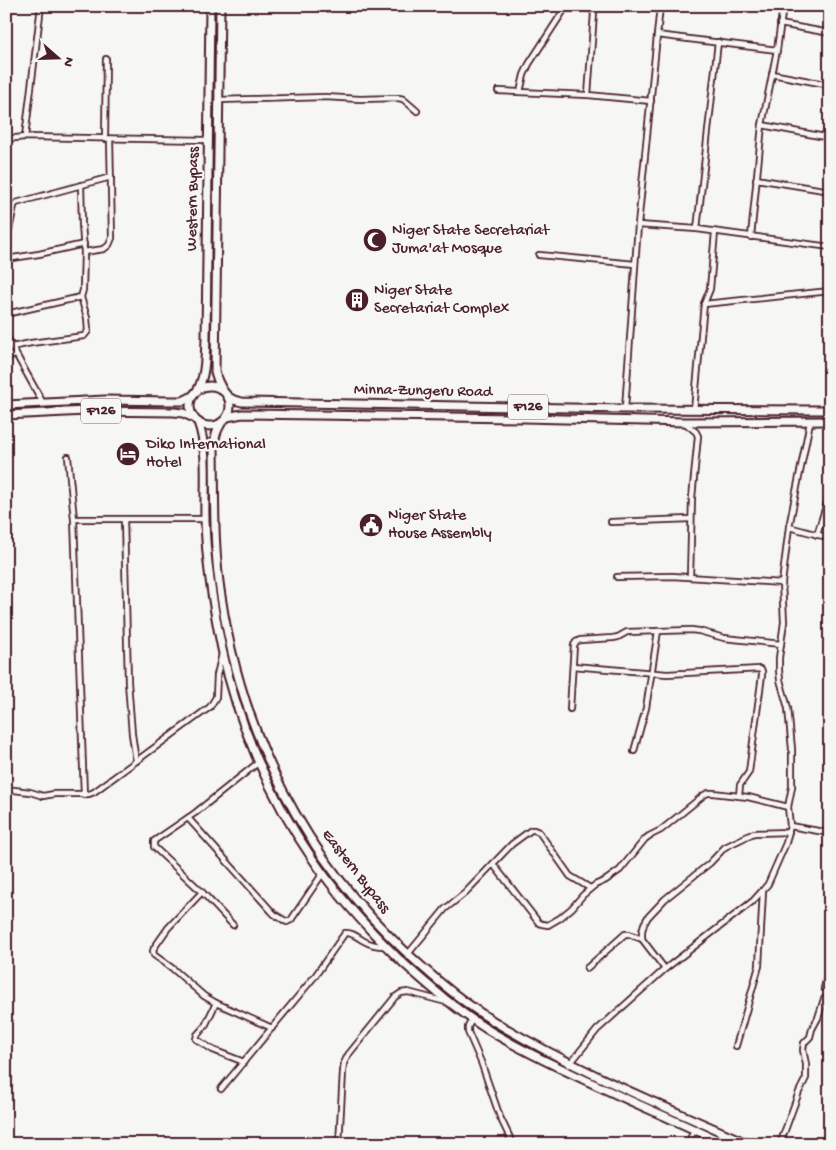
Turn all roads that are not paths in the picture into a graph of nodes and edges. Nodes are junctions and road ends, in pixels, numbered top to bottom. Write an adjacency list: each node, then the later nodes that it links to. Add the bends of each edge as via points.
1 (41, 6): 21 (street)
2 (210, 6): 26 (main road, Western Bypass)
3 (220, 6): 17 (main road, Western Bypass)
4 (660, 6): 8 (street)
5 (783, 6): 6 (street)
6 (780, 24): 7 (street); 10 (street)
7 (830, 33)
8 (658, 35): 9 (street); 18 (street)
9 (718, 42): 10 (street); 32 (street)
10 (777, 50): 12 (street)
11 (106, 59): 24 (street)
12 (772, 74): 13 (street); 20 (street)
13 (830, 85)
14 (498, 91): 15 (street)
15 (520, 92): 16 (street); 16 (street, via 529,64 568,8 594,13)
16 (588, 95): 18 (street)
17 (219, 100): 19 (street, via 399,98); 50 (main road, Western Bypass, via 216,372)
18 (651, 101): 31 (street)
19 (417, 111)
20 (762, 125): 22 (street); 28 (street)
21 (25, 138): 23 (street); 24 (street)
22 (830, 138)
23 (6, 139)
24 (105, 139): 25 (street)
25 (110, 139): 26 (street); 27 (street)
26 (208, 140): 51 (main road, Western Bypass, via 205,357 204,374)
27 (112, 177): 29 (street); 38 (street, via 111,242 107,248)
28 (756, 178): 30 (street); 34 (street)
29 (81, 185): 35 (street); 36 (street, via 16,203)
30 (830, 191)
31 (638, 225): 32 (street); 41 (street)
32 (697, 229): 33 (street)
33 (715, 232): 34 (street); 44 (street, via 710,290)
34 (751, 237): 37 (street)
35 (84, 244): 38 (street); 40 (street)
36 (6, 245)
37 (830, 247)
38 (84, 252): 43 (street)
39 (539, 255): 41 (street)
40 (6, 259)
41 (635, 264): 55 (street)
42 (830, 291): 44 (street)
43 (81, 297): 45 (street); 47 (street, via 88,329 84,336)
44 (704, 304): 56 (street)
45 (6, 314)
46 (6, 334): 47 (street)
47 (12, 347): 48 (street)
48 (16, 355): 49 (street); 52 (street)
49 (6, 357)
50 (225, 393): 51 (main road, F126, via 210,386); 54 (main road, Minna-Zungeru Road / F126, via 242,402); 60 (main road, via 230,410)
51 (195, 394): 52 (main road, F126, via 183,401); 61 (main road, via 190,407)
52 (43, 403): 53 (main road, F126)
53 (6, 405)
54 (524, 407): 55 (main road, Minna-Zungeru Road / F126); 59 (main road)
55 (625, 409): 56 (main road, Minna-Zungeru Road / F126)
56 (694, 410): 57 (main road, Minna-Zungeru Road / F126)
57 (830, 410)
58 (6, 415): 61 (main road, F126, via 174,412)
59 (524, 418): 60 (main road, Minna-Zungeru Road / F126, via 242,414); 63 (main road, Minna-Zungeru Road / F126)
60 (225, 419): 61 (main road, F126, via 210,426); 103 (main road, Eastern Bypass, via 216,432 214,448 216,546 231,650 256,732 277,781 320,854 365,911)
61 (196, 420): 67 (main road, Eastern Bypass, via 204,443)
62 (830, 421): 64 (main road, Minna-Zungeru Road / F126)
63 (684, 422): 64 (main road, Minna-Zungeru Road / F126); 70 (street, via 698,436)
64 (810, 422): 72 (street)
65 (68, 457): 68 (street)
66 (830, 493): 73 (street)
67 (205, 518): 69 (street); 80 (main road, Eastern Bypass, via 212,598)
68 (74, 519): 69 (street); 88 (street)
69 (124, 519): 85 (street, via 128,682)
70 (691, 519): 71 (street); 76 (street)
71 (612, 522)
72 (790, 527): 73 (street); 77 (street)
73 (817, 534): 74 (street)
74 (830, 538)
75 (617, 577): 76 (street)
76 (690, 577): 77 (street)
77 (782, 584): 79 (street, via 784,622)
78 (658, 631): 79 (street, via 698,630 724,638); 81 (street, via 627,632 613,638 580,640 574,645); 82 (street)
79 (781, 644): 90 (street, via 780,680 788,708 792,749 792,787)
80 (222, 652): 85 (street, via 216,675 216,697 210,708); 86 (main road, Eastern Bypass, via 240,715)
81 (573, 666): 82 (street); 83 (street)
82 (651, 673): 84 (street); 89 (street, via 762,671 749,772 740,785)
83 (570, 709)
84 (634, 751)
85 (136, 761): 88 (street, via 94,792)
86 (260, 762): 91 (street); 96 (main road, Eastern Bypass, via 287,818)
87 (6, 788): 88 (street, via 43,796)
88 (84, 795)
89 (739, 796): 90 (street); 97 (street, via 704,795 645,839 613,876)
90 (788, 807): 92 (street)
91 (188, 818): 96 (street, via 274,914 287,922); 99 (street, via 153,844)
92 (790, 826): 93 (street); 94 (street)
93 (789, 832): 98 (street, via 777,865); 101 (street, via 754,833 725,847 648,917)
94 (830, 833)
95 (493, 864): 97 (street, via 512,844 534,830 539,832 570,876); 97 (street, via 539,923 545,925 560,918); 103 (street, via 445,909)
96 (322, 872): 102 (main road, Eastern Bypass)
97 (590, 888)
98 (763, 890): 106 (street); 113 (street, via 759,966)
99 (202, 892): 100 (street); 109 (street, via 168,928 153,951)
100 (233, 925)
101 (642, 939): 105 (street, via 625,934); 106 (street)
102 (386, 947): 110 (main road, Eastern Bypass); 112 (street, via 375,946 352,933 345,933)
103 (408, 954): 115 (main road, Eastern Bypass, via 492,1020)
104 (830, 966): 107 (street)
105 (587, 968)
106 (664, 969): 115 (street, via 596,1030)
107 (824, 988)
108 (824, 999): 124 (street, via 810,1036 804,1043 806,1078)
109 (216, 1003): 112 (street); 114 (street, via 196,1039 213,1050)
110 (451, 1004): 111 (main road, Eastern Bypass); 119 (street, via 401,993 348,1055 343,1072)
111 (472, 1019): 116 (main road, Eastern Bypass); 120 (street, via 468,1032)
112 (272, 1028): 114 (street)
113 (736, 1046)
114 (244, 1062): 117 (street)
115 (570, 1063): 116 (street); 123 (main road, Eastern Bypass)
116 (566, 1071): 118 (main road, Eastern Bypass)
117 (221, 1089)
118 (694, 1130): 121 (street); 122 (main road, Eastern Bypass)
119 (339, 1144)
120 (513, 1144)
121 (688, 1144)
122 (726, 1144)
123 (749, 1144)
124 (780, 1144)

